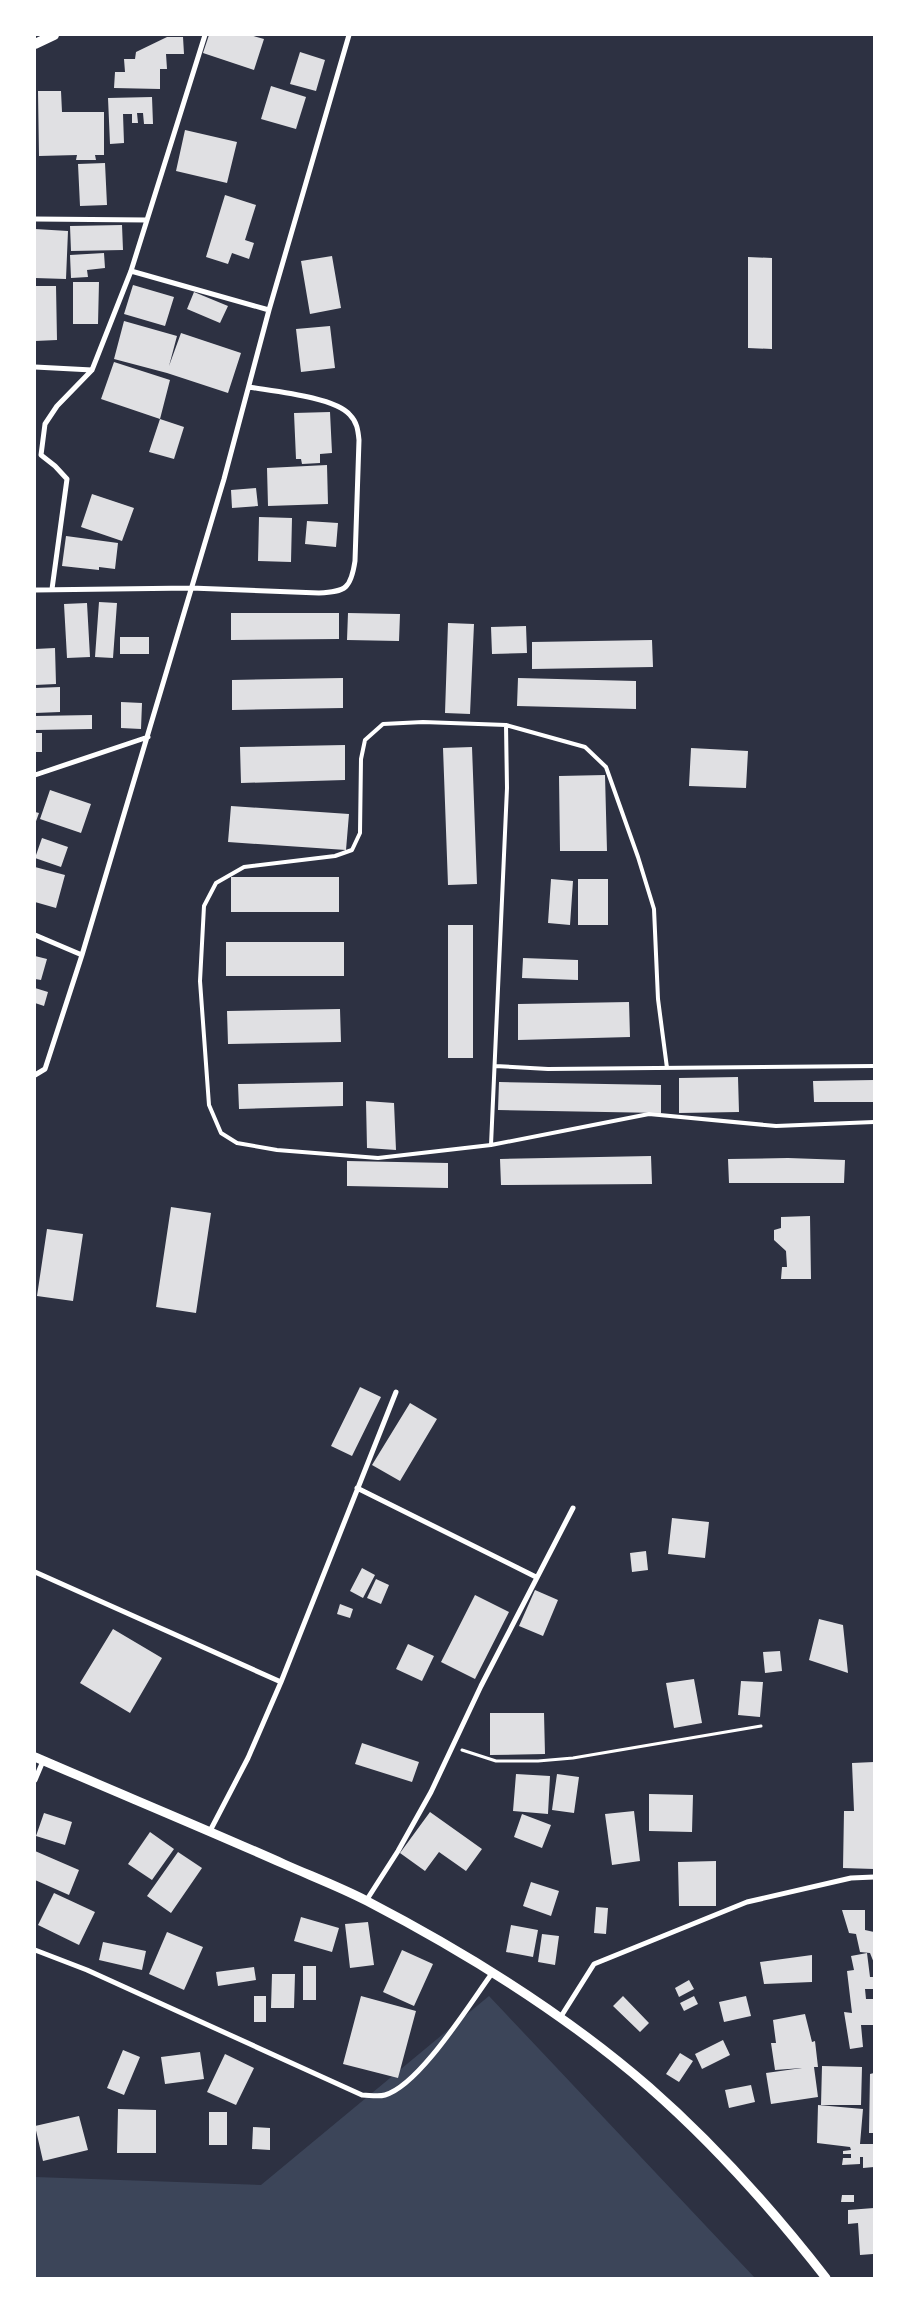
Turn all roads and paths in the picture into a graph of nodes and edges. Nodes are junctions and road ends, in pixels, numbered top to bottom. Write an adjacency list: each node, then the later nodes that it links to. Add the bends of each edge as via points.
1 (54, 35): 4 (main road)
2 (205, 35): 6 (street)
3 (349, 35): 8 (street)
4 (35, 44)
5 (35, 220): 6 (street)
6 (147, 220): 7 (street)
7 (131, 271): 8 (street); 10 (street)
8 (269, 310): 11 (street)
9 (35, 367): 10 (street)
10 (92, 370): 12 (street, via 45,424)
11 (249, 387): 13 (street); 13 (street, via 334,404 349,413 357,425 352,578 338,592)
12 (38, 455): 14 (street, via 55,466 66,479)
13 (191, 588): 14 (street); 17 (street)
14 (52, 589): 15 (street)
15 (35, 590)
16 (506, 725): 21 (lane, via 507,788); 23 (lane, via 585,747 606,767 654,909 658,999); 26 (lane, via 383,724 365,740 361,759 360,833 352,850 334,856 244,867 216,884 204,906 200,981 209,1105 222,1133 237,1143 277,1150 378,1158)
17 (148, 737): 18 (street); 20 (street)
18 (35, 775)
19 (35, 934): 20 (street)
20 (82, 955): 24 (street, via 45,1069)
21 (495, 1066): 23 (lane); 26 (lane)
22 (874, 1066): 23 (lane)
23 (667, 1068)
24 (35, 1075)
25 (874, 1122): 26 (lane, via 776,1126 649,1114)
26 (491, 1145)
27 (396, 1392): 28 (street)
28 (357, 1488): 31 (street); 32 (street)
29 (573, 1508): 31 (street)
30 (35, 1572): 32 (street)
31 (536, 1577): 34 (street)
32 (281, 1682): 37 (street, via 248,1758)
33 (761, 1726): 34 (path, via 538,1761 496,1761)
34 (451, 1746): 39 (street, via 426,1800)
35 (39, 1759): 36 (street); 37 (street)
36 (35, 1780)
37 (210, 1831): 39 (street)
38 (874, 1877): 42 (street, via 851,1878 747,1902 594,1964)
39 (366, 1901): 41 (street)
40 (35, 1950): 41 (street, via 96,1974 362,2095 384,2096 404,2086 424,2065)
41 (493, 1972): 42 (street)
42 (560, 2018): 43 (street, via 649,2087 704,2138 798,2241)
43 (826, 2278)

